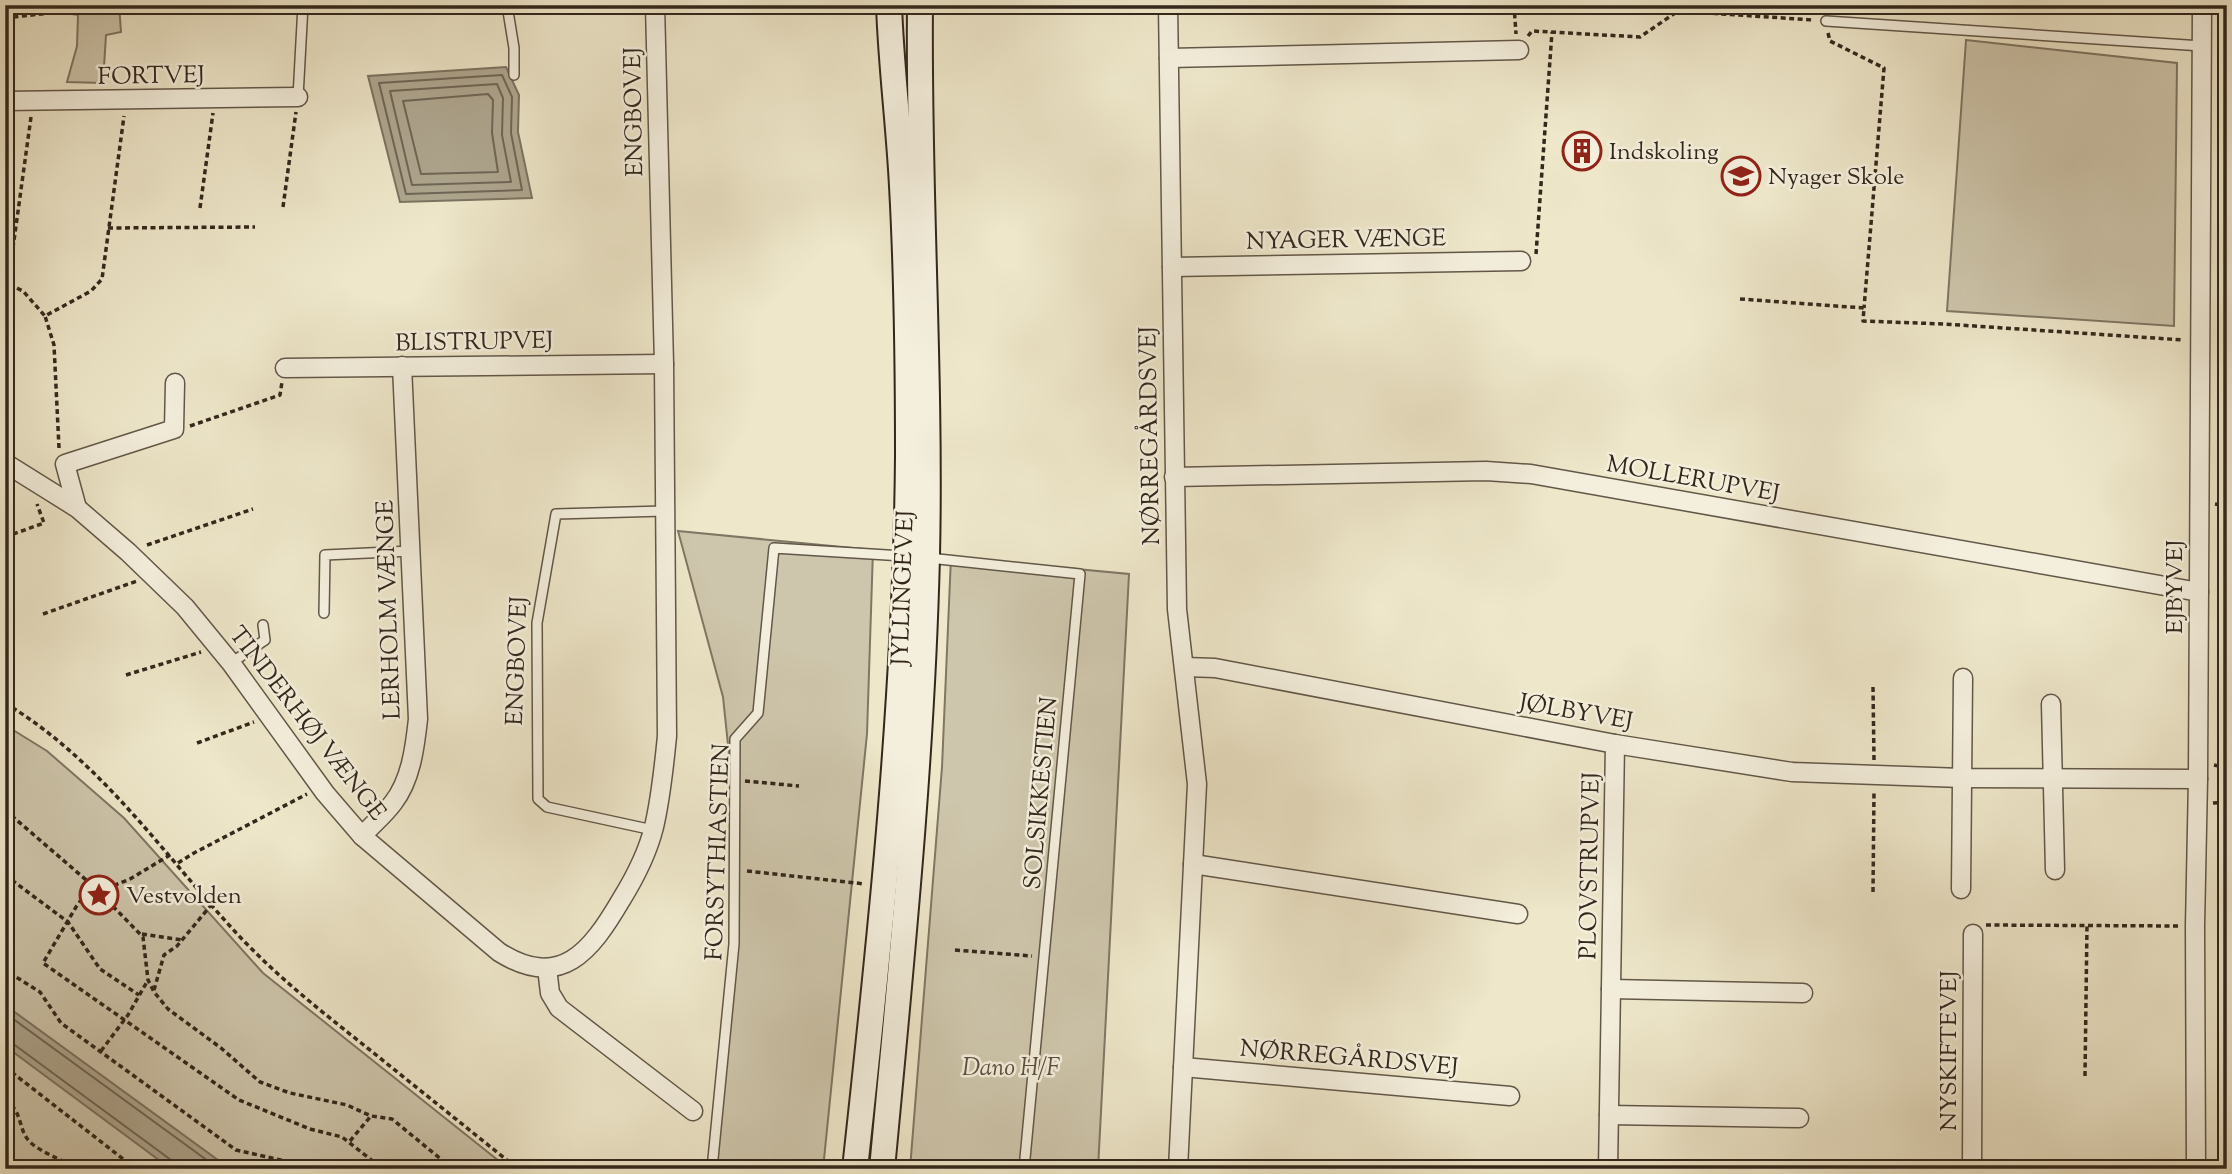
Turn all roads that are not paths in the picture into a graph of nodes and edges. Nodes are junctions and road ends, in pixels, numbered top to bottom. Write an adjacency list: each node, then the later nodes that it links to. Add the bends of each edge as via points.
1 (303, 5): 13 (lane)
2 (508, 5): 12 (lane)
3 (655, 5): 17 (street, ENGBOVEJ)
4 (889, 5): 28 (street, JYLLINGEVEJ, via 902,184 908,459)
5 (919, 5): 28 (street, JYLLINGEVEJ, via 928,431)
6 (1168, 5): 11 (street, NØRREGÅRDSVEJ)
7 (2202, 5): 9 (street, EJBYVEJ)
8 (1826, 21): 9 (lane)
9 (2202, 46): 29 (street, EJBYVEJ)
10 (1519, 50): 11 (street)
11 (1169, 58): 16 (street, NØRREGÅRDSVEJ)
12 (514, 75)
13 (298, 97): 14 (street, FORTVEJ)
14 (5, 102)
15 (1521, 261): 16 (street, NYAGER VÆNGE)
16 (1172, 267): 23 (street, NØRREGÅRDSVEJ)
17 (664, 364): 18 (street, BLISTRUPVEJ); 26 (street, ENGBOVEJ)
18 (402, 366): 19 (street, BLISTRUPVEJ); 27 (street, LERHOLM VÆNGE)
19 (285, 368)
20 (175, 383): 22 (street, via 174,429)
21 (5, 463): 24 (street, TINDERHØJ VÆNGE)
22 (65, 464): 24 (street); 25 (street)
23 (1174, 477): 29 (street, MOLLERUPVEJ, via 1531,474); 33 (street, NØRREGÅRDSVEJ, via 1177,609)
24 (42, 485): 25 (street, TINDERHØJ VÆNGE)
25 (77, 508): 32 (street, TINDERHØJ VÆNGE, via 185,607)
26 (664, 511): 40 (street, ENGBOVEJ, via 667,736); 40 (lane, ENGBOVEJ, via 556,514 537,623 538,799 547,807)
27 (411, 551): 30 (lane, via 325,555); 41 (street, LERHOLM VÆNGE, via 418,719 415,749 394,802)
28 (916, 557): 55 (lane, FORSYTHIASTIEN, via 774,548 758,713 735,739 734,944); 56 (street, JYLLINGEVEJ); 57 (street, JYLLINGEVEJ, via 911,852); 58 (lane, SOLSIKKESTIEN, via 1080,574)
29 (2199, 592): 39 (street, EJBYVEJ)
30 (324, 613)
31 (263, 625): 32 (lane, via 265,640)
32 (231, 663): 41 (street, TINDERHØJ VÆNGE, via 322,789)
33 (1185, 667): 36 (street, JØLBYVEJ, via 1215,668); 42 (street, NØRREGÅRDSVEJ, via 1197,784)
34 (1963, 678): 37 (street)
35 (2051, 704): 38 (street)
36 (1615, 744): 37 (street, JØLBYVEJ, via 1792,772); 48 (street, PLOVSTRUPVEJ)
37 (1962, 778): 38 (street, JØLBYVEJ); 44 (street)
38 (2053, 778): 39 (street, JØLBYVEJ); 43 (street)
39 (2199, 779): 62 (street, EJBYVEJ)
40 (653, 830): 47 (street, ENGBOVEJ, via 630,886 601,935 578,958)
41 (362, 836): 47 (street, TINDERHØJ VÆNGE, via 499,952 515,962)
42 (1193, 864): 45 (street); 50 (street, NØRREGÅRDSVEJ)
43 (2055, 870)
44 (1961, 889)
45 (1518, 915)
46 (1973, 934): 61 (street, NYSKIFTEVEJ)
47 (547, 968): 52 (street, via 550,993 559,1008)
48 (1611, 989): 49 (street, PLOVSTRUPVEJ); 53 (street, PLOVSTRUPVEJ)
49 (1803, 993)
50 (1183, 1067): 51 (street, NØRREGÅRDSVEJ); 59 (street, NØRREGÅRDSVEJ)
51 (1510, 1096)
52 (693, 1111)
53 (1609, 1115): 54 (street); 60 (street, PLOVSTRUPVEJ)
54 (1799, 1118)
55 (712, 1169)
56 (855, 1169)
57 (882, 1169)
58 (1024, 1169)
59 (1178, 1169)
60 (1608, 1169)
61 (1972, 1169)
62 (2196, 1169)

